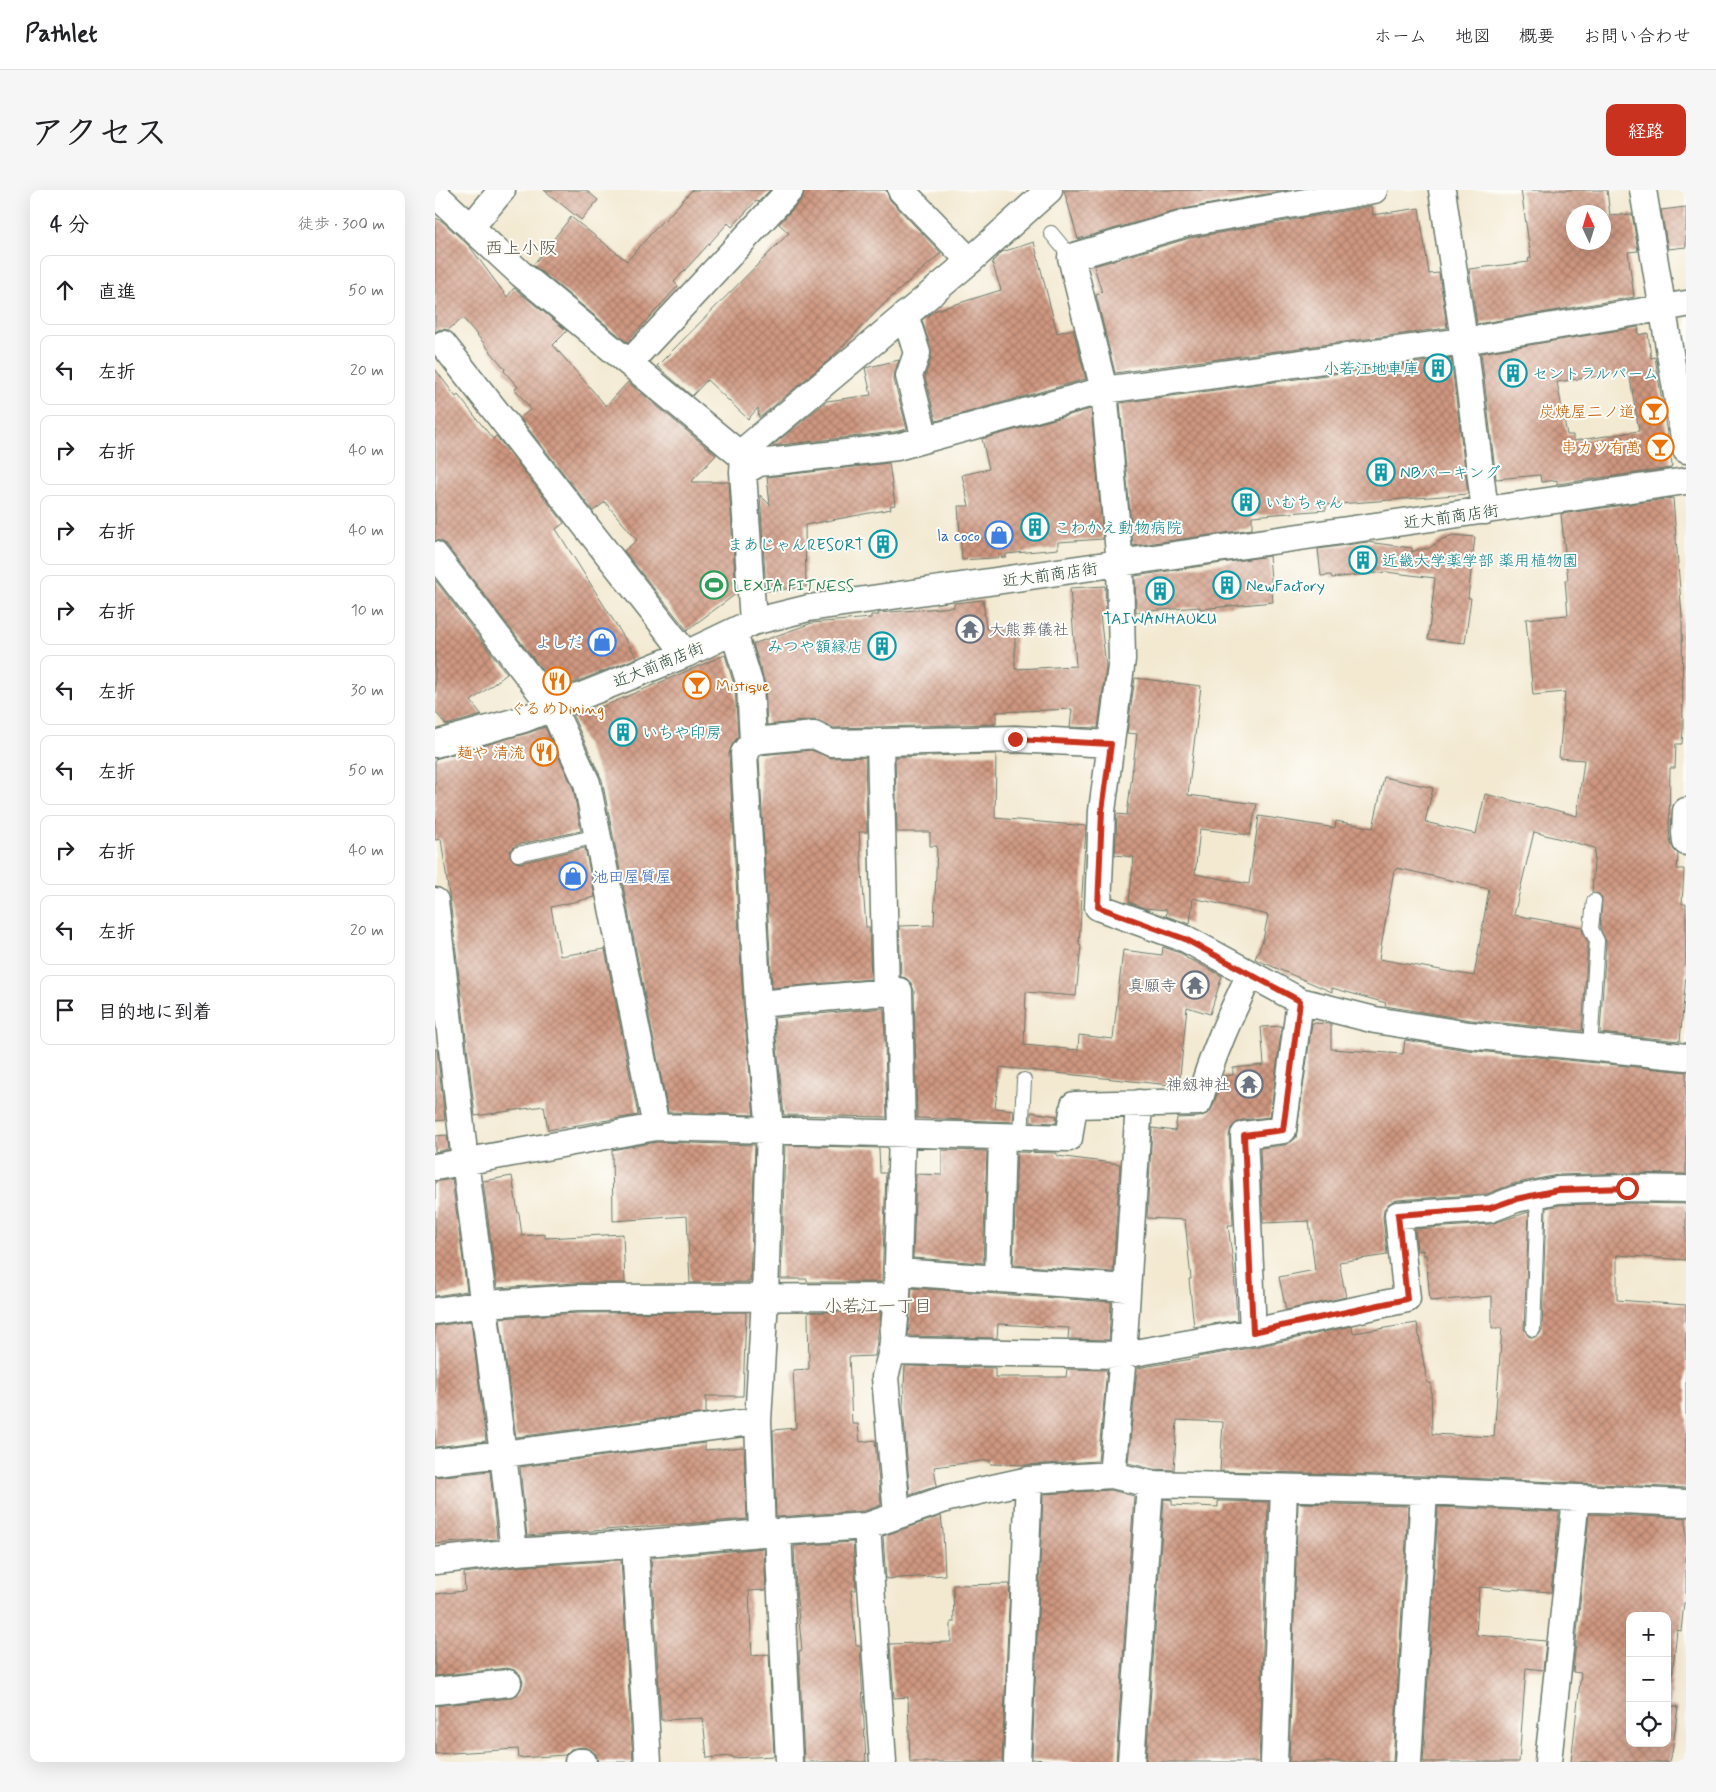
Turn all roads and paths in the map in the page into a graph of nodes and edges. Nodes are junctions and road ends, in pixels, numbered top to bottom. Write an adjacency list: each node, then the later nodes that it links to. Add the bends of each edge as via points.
1 (502, 190): 9 (street)
2 (790, 190): 17 (street)
3 (901, 190): 12 (street)
4 (1049, 190): 12 (street)
5 (1442, 190): 15 (street)
6 (1643, 190): 13 (street)
7 (1364, 191): 11 (street, via 1187,223)
8 (435, 194): 9 (street)
9 (471, 227): 17 (street, via 521,274)
10 (1051, 233): 11 (lane)
11 (1071, 257): 18 (street)
12 (970, 260): 14 (street)
13 (1674, 306): 15 (street); 20 (street)
14 (905, 315): 19 (street, via 917,353 909,376); 21 (street, via 748,447)
15 (1464, 341): 18 (street); 23 (street)
16 (443, 344): 27 (street)
17 (629, 363): 21 (street)
18 (1104, 390): 19 (street); 25 (street)
19 (925, 440): 21 (street, via 897,447)
20 (1686, 448)
21 (744, 465): 26 (street)
22 (1686, 481): 23 (street, 近大前商店街)
23 (1485, 511): 25 (street, 近大前商店街)
24 (435, 555): 28 (street)
25 (1121, 564): 26 (street, 近大前商店街, via 809,608); 32 (street, via 1122,659)
26 (743, 628): 27 (street, 近大前商店街); 30 (street, via 751,685)
27 (686, 654): 28 (street, 近大前商店街)
28 (552, 707): 29 (street, 近大前商店街, via 525,719); 34 (street, via 587,783)
29 (436, 741)
30 (753, 741): 31 (street, via 815,735 831,743); 42 (street, via 744,753)
31 (880, 742): 32 (street, via 1015,739); 40 (street)
32 (1111, 744): 39 (street, via 1102,811 1098,907 1185,939)
33 (1686, 810): 35 (street)
34 (598, 836): 36 (lane); 48 (street)
35 (1686, 842)
36 (517, 854)
37 (435, 901): 45 (street)
38 (1594, 901): 43 (lane, via 1591,929 1597,941)
39 (1250, 974): 41 (street); 47 (street, via 1207,1070 1199,1102)
40 (886, 993): 42 (street); 50 (street, via 899,991)
41 (1300, 1001): 43 (street, via 1375,1020 1431,1029); 63 (street, via 1283,1130 1244,1135)
42 (758, 1004): 49 (street)
43 (1589, 1047): 44 (street)
44 (1686, 1057)
45 (445, 1068): 52 (street)
46 (1024, 1080): 51 (lane)
47 (1139, 1103): 51 (street, via 1074,1105 1069,1138); 58 (street)
48 (656, 1127): 49 (street); 52 (street)
49 (770, 1129): 50 (street); 59 (street)
50 (902, 1135): 51 (street); 57 (street)
51 (1011, 1138): 56 (street)
52 (465, 1161): 53 (street); 60 (street)
53 (435, 1167)
54 (1686, 1189): 55 (street, via 1558,1190)
55 (1538, 1194): 62 (lane); 63 (street, via 1490,1208 1398,1215 1407,1299)
56 (998, 1279): 57 (street); 58 (street)
57 (897, 1284): 59 (street); 64 (street)
58 (1127, 1288): 65 (street)
59 (765, 1298): 60 (street, via 577,1298); 66 (street)
60 (484, 1304): 61 (street); 67 (street)
61 (435, 1311)
62 (1533, 1329)
63 (1253, 1332): 65 (street)
64 (891, 1351): 65 (street); 76 (street, via 885,1377)
65 (1123, 1356): 69 (street)
66 (758, 1421): 67 (street); 78 (street)
67 (503, 1454): 68 (street); 80 (street)
68 (435, 1462)
69 (1112, 1475): 70 (street); 71 (street)
70 (1029, 1480): 76 (street, via 948,1498); 89 (street)
71 (1150, 1484): 72 (street); 90 (street)
72 (1285, 1488): 73 (street); 91 (street)
73 (1424, 1491): 74 (street); 92 (street)
74 (1576, 1498): 75 (street); 93 (street)
75 (1686, 1503)
76 (897, 1515): 77 (street)
77 (867, 1526): 78 (street); 88 (street)
78 (770, 1532): 79 (street); 87 (street)
79 (635, 1544): 80 (street); 86 (street)
80 (513, 1552): 81 (street)
81 (435, 1561)
82 (508, 1683): 83 (street)
83 (435, 1691)
84 (578, 1762): 85 (street)
85 (583, 1762)
86 (648, 1762)
87 (789, 1762)
88 (883, 1762)
89 (1017, 1762)
90 (1131, 1762)
91 (1274, 1762)
92 (1408, 1762)
93 (1548, 1762)

